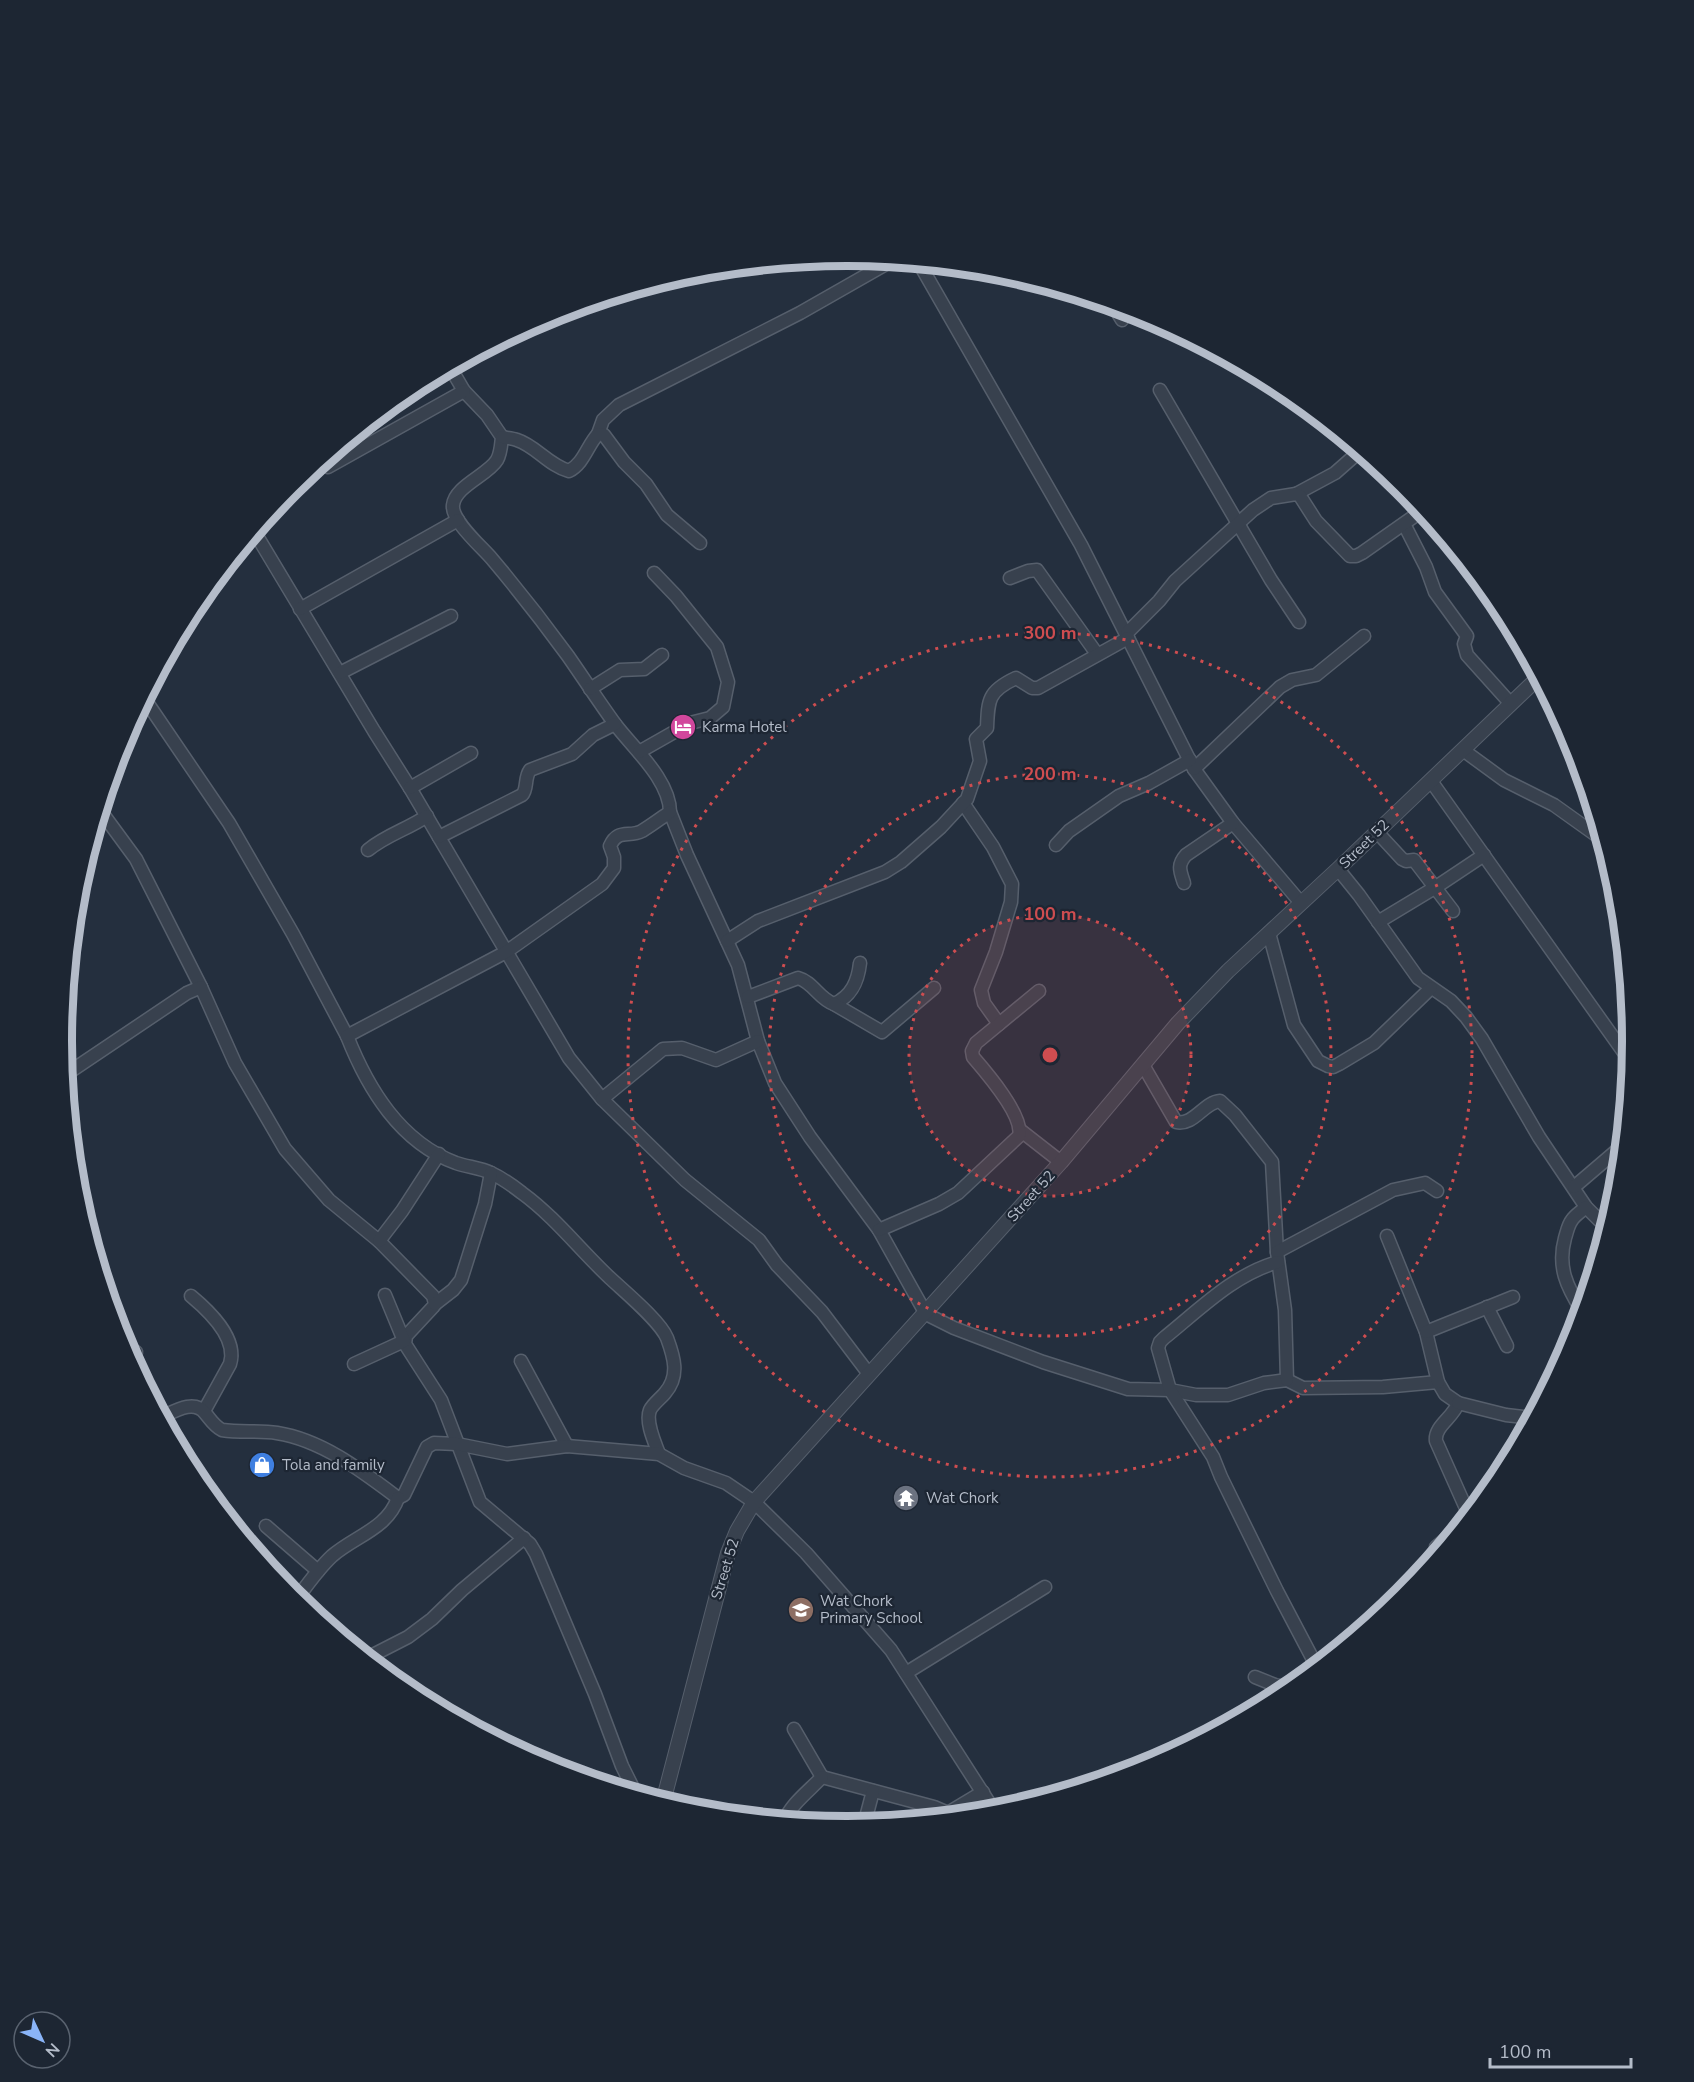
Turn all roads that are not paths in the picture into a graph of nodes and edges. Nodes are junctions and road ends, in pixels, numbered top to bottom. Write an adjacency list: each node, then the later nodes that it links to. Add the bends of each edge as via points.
1 (880, 267): 8 (street, via 800,314 619,405 603,420)
2 (923, 271): 24 (street, via 1081,546)
3 (1119, 316): 4 (street)
4 (1122, 321)
5 (454, 374): 7 (street)
6 (1160, 390): 15 (street)
7 (464, 391): 9 (street, via 488,414); 11 (street)
8 (598, 434): 9 (street, via 575,468 568,471 525,444); 18 (street, via 604,435 646,484 672,521)
9 (502, 438): 14 (street, via 493,465 454,500)
10 (1355, 455): 12 (street, via 1335,473)
11 (328, 467)
12 (1296, 494): 15 (street, via 1271,498); 16 (street, via 1350,556 1362,553)
13 (1416, 515): 16 (street)
14 (458, 520): 21 (street); 30 (street, via 518,590)
15 (1239, 524): 23 (street); 24 (street, via 1175,581)
16 (1404, 524): 31 (street, via 1435,592 1467,636 1467,655)
17 (258, 538): 21 (street)
18 (700, 543)
19 (654, 573): 35 (street, via 717,647 728,682 723,707 710,718 690,723)
20 (1010, 578): 26 (street, via 1037,570)
21 (300, 609): 28 (street)
22 (451, 616): 28 (street)
23 (1299, 622)
24 (1127, 635): 26 (street); 37 (street)
25 (1364, 636): 37 (street, via 1320,673 1280,687)
26 (1097, 654): 40 (street, via 1038,688 1016,678 992,694 987,728 976,739 980,761 971,792)
27 (662, 655): 30 (street, via 644,669 620,670)
28 (340, 673): 39 (street)
29 (1533, 682): 31 (street, Street 52)
30 (590, 689): 33 (street)
31 (1511, 704): 34 (street, Street 52)
32 (149, 705): 68 (street, via 229,823)
33 (615, 724): 35 (street); 47 (street, via 593,735 572,754 530,770 522,795)
34 (1462, 750): 38 (street, Street 52); 46 (street)
35 (639, 752): 41 (street, via 662,785)
36 (471, 753): 39 (street)
37 (1192, 765): 44 (street); 48 (street, via 1119,796 1068,831)
38 (1431, 781): 45 (street, Street 52); 50 (street)
39 (410, 788): 42 (street)
40 (963, 803): 58 (street, via 893,867 758,921); 67 (street, via 1012,884 1008,912 981,990 984,1003)
41 (670, 812): 58 (street); 59 (street, via 636,834 621,834 613,839 610,846 614,868 602,885)
42 (427, 816): 47 (street); 49 (street)
43 (105, 817): 61 (street, via 136,859)
44 (1233, 823): 52 (street, via 1181,860); 54 (street)
45 (1377, 832): 51 (street, Street 52); 53 (street, via 1402,859 1414,860)
46 (1594, 834)
47 (439, 837): 59 (street)
48 (1056, 845)
49 (368, 850)
50 (1484, 855): 53 (street); 70 (street)
51 (1338, 869): 54 (street, Street 52); 56 (street)
52 (1184, 883)
53 (1436, 887): 55 (street); 56 (street)
54 (1301, 903): 57 (street, Street 52)
55 (1453, 911)
56 (1378, 922): 63 (street, via 1418,978)
57 (1269, 933): 63 (street, via 1294,1025 1318,1061 1328,1066 1340,1064 1374,1043); 71 (street, Street 52, via 1178,1023)
58 (727, 941): 65 (street)
59 (506, 952): 68 (street); 73 (street, via 569,1058)
60 (861, 963): 66 (street, via 850,993)
61 (201, 987): 72 (street); 85 (street, via 235,1063 285,1149 329,1200)
62 (934, 988): 66 (street, via 882,1032)
63 (1431, 988): 79 (street, via 1451,1001 1482,1039 1539,1137)
64 (1039, 991): 67 (street)
65 (748, 997): 66 (street, via 798,978); 69 (street)
66 (834, 1004)
67 (999, 1024): 74 (street, via 973,1047 973,1057 996,1086)
68 (347, 1036): 75 (street, via 357,1062 392,1117 410,1135)
69 (758, 1041): 73 (street, via 716,1060 682,1048 663,1049); 83 (street, via 775,1083)
70 (1622, 1050)
71 (1143, 1065): 77 (street, Street 52); 86 (street, via 1176,1122 1188,1121 1220,1101 1268,1155 1274,1168)
72 (73, 1069)
73 (602, 1099): 99 (street, via 685,1180 759,1239)
74 (1020, 1130): 77 (street); 83 (street, via 1015,1141 958,1193)
75 (439, 1154): 78 (street); 85 (street)
76 (1613, 1154): 79 (street)
77 (1061, 1162): 93 (street, Street 52)
78 (491, 1173): 91 (street, via 461,1280); 109 (street, via 523,1193 549,1217 666,1336 675,1375 671,1386 650,1410)
79 (1574, 1187): 81 (street)
80 (1437, 1191): 86 (street, via 1425,1183 1393,1190)
81 (1586, 1207): 82 (street); 90 (street, via 1572,1220 1563,1244 1561,1268)
82 (1601, 1221)
83 (879, 1230): 93 (street)
84 (1387, 1236): 94 (street)
85 (379, 1241): 91 (street, via 431,1293)
86 (1277, 1257): 100 (street, via 1285,1310); 102 (street, via 1238,1280 1160,1342 1158,1348)
87 (385, 1295): 95 (street)
88 (191, 1296): 104 (street, via 222,1329 233,1357)
89 (1513, 1297): 92 (street)
90 (1577, 1302)
91 (435, 1304): 95 (street)
92 (1487, 1307): 94 (street); 96 (street)
93 (926, 1314): 99 (street, Street 52); 102 (street, via 1063,1369 1117,1386)
94 (1426, 1332): 101 (street)
95 (404, 1341): 98 (street); 107 (street, via 441,1400)
96 (1507, 1346)
97 (521, 1361): 108 (street)
98 (354, 1364)
99 (869, 1374): 111 (street, Street 52)
100 (1287, 1380): 101 (street, via 1303,1388); 102 (street, via 1228,1395)
101 (1438, 1382): 103 (street, via 1445,1394)
102 (1170, 1390): 119 (street, via 1213,1457)
103 (1458, 1403): 106 (street); 112 (street, via 1435,1436)
104 (204, 1411): 105 (street, via 192,1406); 110 (street, via 215,1427 222,1430 278,1433 314,1444)
105 (169, 1415)
106 (1524, 1417)
107 (458, 1444): 108 (street, via 507,1454); 110 (street, via 430,1444 404,1495); 114 (street, via 480,1502)
108 (567, 1446): 109 (street)
109 (658, 1454): 111 (street, via 726,1483)
110 (398, 1498): 115 (street, via 382,1522 339,1550)
111 (754, 1502): 120 (street, via 813,1562 891,1650); 128 (street, Street 52, via 728,1553)
112 (1466, 1508)
113 (266, 1526): 115 (street)
114 (524, 1538): 118 (street, via 432,1619); 125 (street, via 546,1574)
115 (318, 1570): 117 (street)
116 (1045, 1587): 120 (street)
117 (302, 1592)
118 (374, 1655)
119 (1313, 1660)
120 (906, 1673): 127 (street)
121 (1255, 1677): 122 (street)
122 (1277, 1685)
123 (794, 1729): 124 (street)
124 (822, 1777): 126 (street); 132 (street)
125 (632, 1786)
126 (873, 1791): 131 (street); 133 (street)
127 (983, 1792): 129 (street); 130 (street)
128 (665, 1794)
129 (989, 1802)
130 (959, 1807)
131 (939, 1810)
132 (788, 1813)
133 (867, 1815)

